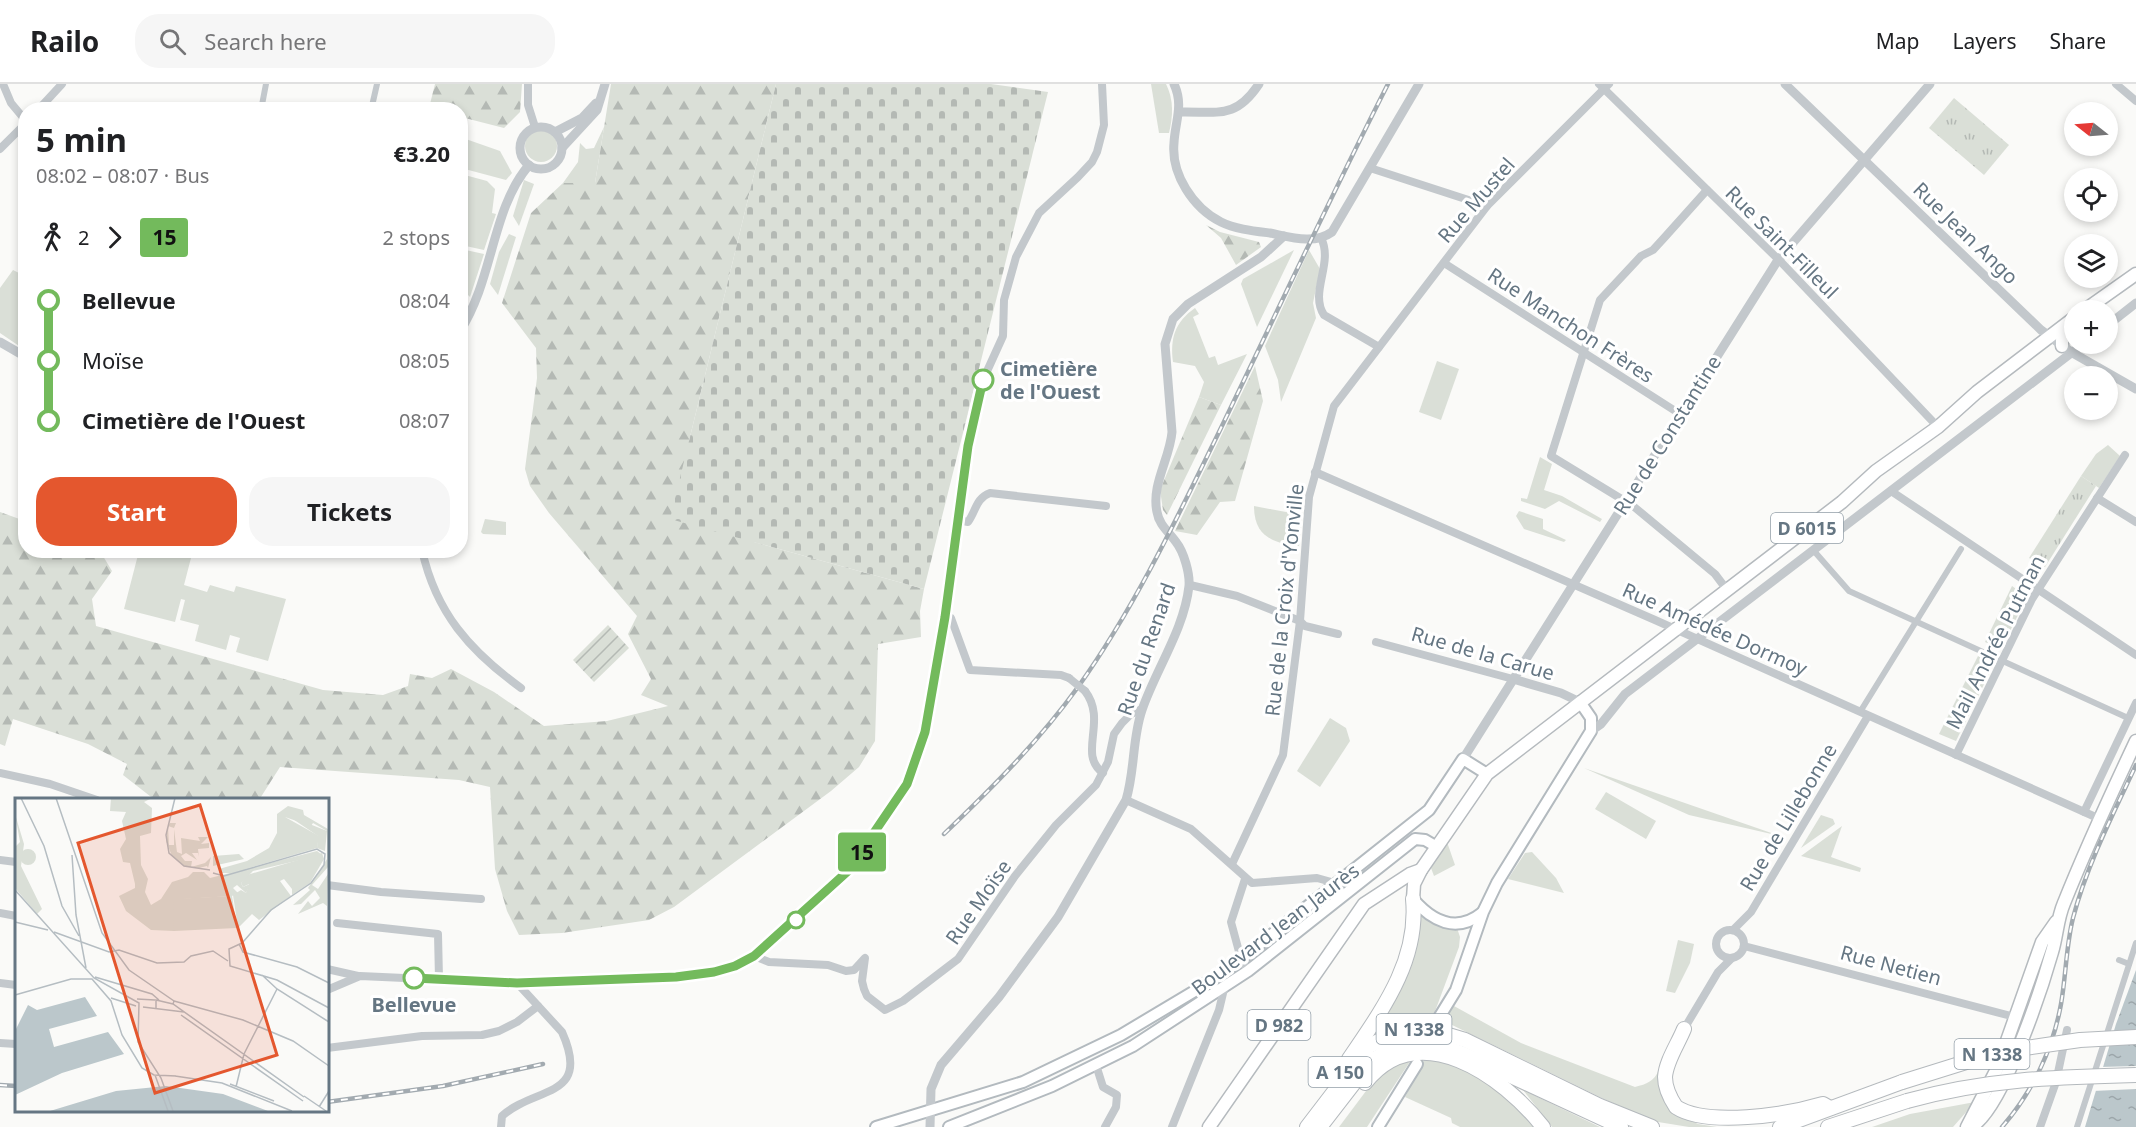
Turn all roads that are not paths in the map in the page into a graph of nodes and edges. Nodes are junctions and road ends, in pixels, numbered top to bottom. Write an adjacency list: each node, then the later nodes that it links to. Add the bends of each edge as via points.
1 (3, 84): 20 (street)
2 (62, 84): 17 (street)
3 (266, 84): 18 (street)
4 (378, 84): 19 (street)
5 (528, 84): 22 (street, via 528,105)
6 (605, 84): 15 (street)
7 (1102, 84): 59 (street, via 1104,125 1097,152 1078,177 1039,213 1016,257 1004,300 1003,336 983,380 968,446)
8 (1174, 84): 21 (street)
9 (1259, 84): 21 (street, via 1250,98 1230,111)
10 (1419, 84): 29 (street)
11 (1785, 84): 27 (street, Rue Jean Ango)
12 (1930, 84): 27 (street, Rue de Constantine)
13 (2116, 84): 16 (street)
14 (1604, 86): 30 (street, Rue Saint-Filleul); 31 (street, Rue Mustel)
15 (603, 95): 24 (street, via 582,118); 26 (street, via 588,122)
16 (2136, 101)
17 (45, 102)
18 (263, 102)
19 (369, 102)
20 (18, 112)
21 (1179, 112): 32 (street, via 1174,159 1194,200 1221,222)
22 (536, 128): 24 (street); 28 (street, via 524,136 520,146)
23 (18, 130): 25 (street)
24 (555, 132): 26 (street)
25 (0, 148)
26 (562, 148): 28 (street, via 552,166 539,169)
27 (1864, 160): 34 (street, Rue de Constantine); 42 (street, Rue Jean Ango)
28 (529, 165): 39 (street, via 510,192 485,280)
29 (1370, 168): 31 (street); 33 (street, via 1338,224)
30 (1707, 190): 34 (street, Rue Saint-Filleul); 48 (street, via 1653,250 1641,256 1600,300)
31 (1487, 206): 35 (street, Rue Mustel)
32 (1284, 236): 33 (street); 65 (street, Rue du Renard, via 1261,257 1188,304 1176,315 1167,333 1172,432 1156,496 1157,513 1167,533 1178,543)
33 (1321, 238): 44 (street, via 1325,253 1321,310)
34 (1778, 260): 51 (street, Rue de Constantine); 52 (street, Rue Saint-Filleul)
35 (1444, 262): 44 (street, Rue Mustel); 48 (street, Rue Manchon Frères)
36 (2136, 274): 37 (main road)
37 (2099, 300)
38 (2136, 303): 40 (street)
39 (468, 315)
40 (2118, 316)
41 (2064, 326): 42 (main road, D 6015)
42 (2049, 337): 45 (street, Rue Jean Ango); 52 (main road, D 6015)
43 (0, 342): 47 (street)
44 (1379, 347): 54 (street, Rue de la Croix d'Yonville, via 1334,406)
45 (2064, 347)
46 (2064, 351): 55 (street, D 6015)
47 (18, 352)
48 (1583, 353): 51 (street, Rue Manchon Frères); 57 (street, via 1551,456)
49 (2076, 354): 50 (street, Rue Jean Ango)
50 (2136, 389)
51 (1680, 414): 57 (street, Rue de Constantine)
52 (1938, 427): 66 (main road, D 6015, via 1876,471 1842,502)
53 (2125, 455): 56 (street, Mail Andrée Putman)
54 (1315, 472): 64 (street, Rue Amédée Dormoy); 69 (street, Rue de la Croix d'Yonville, via 1308,509)
55 (1891, 491): 62 (street, D 6015); 67 (street)
56 (2097, 498): 60 (street); 67 (street, Mail Andrée Putman)
57 (1626, 501): 64 (street, Rue de Constantine); 66 (street, via 1715,574)
58 (1106, 506): 59 (street, via 990,493 982,495 968,522)
59 (958, 520): 68 (street)
60 (2136, 522)
61 (1961, 549): 70 (street)
62 (1814, 550): 70 (street, via 1849,591); 73 (street, D 6015)
63 (424, 558): 78 (street, via 433,589 469,645)
64 (1573, 584): 71 (street, Rue Amédée Dormoy); 77 (street, Rue de Constantine)
65 (1190, 585): 69 (street, via 1237,596); 81 (street, Rue du Renard, via 1167,656)
66 (1727, 590): 71 (main road, D 6015)
67 (2038, 590): 75 (street); 76 (street, Mail Andrée Putman)
68 (945, 617): 88 (street, bridge, via 951,618 970,670 1061,675 1086,691 1096,713 1091,757 1095,767); 114 (street, via 925,732 907,784 848,871)
69 (1300, 621): 72 (street, via 1305,626); 99 (street, Rue de la Croix d'Yonville, via 1283,755)
70 (1916, 622): 76 (street); 82 (street)
71 (1675, 629): 73 (street, Rue Amédée Dormoy); 79 (main road, D 6015)
72 (1338, 634)
73 (1698, 639): 82 (street, Rue Amédée Dormoy); 84 (street, D 6015, via 1625,694)
74 (1376, 642): 77 (street, Rue de la Carue)
75 (2136, 655)
76 (2003, 659): 83 (street); 86 (street, Mail Andrée Putman)
77 (1513, 679): 79 (street, Rue de la Carue); 87 (street, Rue de Constantine)
78 (521, 688)
79 (1580, 702): 84 (main road, via 1591,718); 90 (main road, D 6015)
80 (2136, 703): 83 (street)
81 (1142, 709): 88 (street, Rue Moïse, via 1131,714 1114,734); 92 (street, Rue du Renard)
82 (1864, 714): 86 (street, Rue Amédée Dormoy); 111 (street, Rue de Lillebonne, via 1757,901 1743,923)
83 (2128, 718): 94 (street)
84 (1591, 731): 106 (main road, D 6015, via 1527,832)
85 (2136, 741): 95 (main road)
86 (1956, 755): 94 (street, Rue Amédée Dormoy)
87 (1463, 759): 90 (main road); 93 (main road, Rue de Constantine)
88 (1103, 772): 114 (street, Rue Moïse, via 1096,785 1056,825 1015,876 958,959 903,1001 885,1010 867,996 862,981 865,958 854,970 846,971 828,965 769,962)
89 (0, 773): 91 (street)
90 (1487, 774): 96 (main road, D 6015)
91 (91, 798)
92 (1126, 800): 99 (street, via 1191,829); 143 (street, Rue du Renard, via 1058,917 999,997 941,1065 931,1089)
93 (1432, 808): 102 (main road, Boulevard Jean Jaurès)
94 (2084, 812): 95 (street, Rue Amédée Dormoy)
95 (2100, 819): 109 (main road)
96 (1437, 847): 100 (main road, D 6015); 120 (main road, Boulevard Jean Jaurès, via 1414,839)
97 (0, 860): 98 (street)
98 (15, 862)
99 (1232, 864): 101 (street)
100 (1421, 870): 105 (main road, D 6015, via 1414,884); 149 (main road, D 982, via 1364,904)
101 (1245, 879): 102 (street, via 1252,883 1317,878); 116 (street, via 1231,922)
102 (1335, 883): 116 (main road, Boulevard Jean Jaurès)
103 (328, 885): 104 (street)
104 (481, 899)
105 (1413, 899): 106 (main road, via 1439,921 1471,921); 150 (highway, A 150, via 1411,946 1391,993)
106 (1483, 912): 129 (main road, via 1456,990)
107 (0, 913): 108 (street)
108 (15, 916)
109 (2058, 919): 130 (main road, via 2042,942); 131 (main road, via 2053,949)
110 (337, 923): 122 (street, via 438,934)
111 (1733, 930): 113 (street, via 1741,936); 115 (street, via 1723,932 1715,943 1718,953)
112 (2136, 943): 118 (street)
113 (1744, 946): 115 (street, via 1739,955); 130 (street, Rue Netien)
114 (754, 956): 124 (street, via 705,974)
115 (1731, 958): 132 (street, via 1718,972)
116 (1241, 959): 120 (street); 143 (main road, Boulevard Jean Jaurès, via 1121,1035)
117 (2119, 960): 118 (street)
118 (2129, 964): 162 (street)
119 (330, 970): 121 (street); 126 (street)
120 (1248, 971): 127 (main road, Boulevard Jean Jaurès)
121 (360, 976): 122 (street); 126 (street)
122 (439, 979): 124 (street)
123 (0, 983): 125 (street)
124 (517, 983): 128 (street)
125 (15, 986)
126 (330, 988)
127 (1224, 989): 140 (main road, Boulevard Jean Jaurès); 148 (street)
128 (538, 1006): 138 (street, via 517,1022 482,1035 422,1036); 144 (street, via 566,1041 567,1081 509,1109 502,1116)
129 (1440, 1016)
130 (2015, 1017): 131 (street, Rue Netien); 160 (main road, via 1997,1069)
131 (2029, 1019): 160 (main road, via 2000,1090 1978,1124)
132 (1684, 1029): 142 (highway, via 1665,1080 1674,1104 1693,1119 1716,1124 1750,1123 1823,1104)
133 (2067, 1030): 161 (street, via 2056,1082)
134 (2136, 1037): 142 (highway, N 1338, bridge, via 2080,1040 1998,1052)
135 (0, 1042): 136 (street)
136 (15, 1044)
137 (1399, 1044): 152 (highway, A 150, via 1371,1061); 156 (highway, N 1338, via 1414,1041 1447,1047)
138 (328, 1048)
139 (1417, 1064): 154 (main road)
140 (1096, 1065): 146 (main road, Boulevard Jean Jaurès); 147 (street, via 1103,1087 1117,1095 1116,1107)
141 (2136, 1075): 159 (highway, N 1338, bridge, via 1976,1084)
142 (1830, 1108): 158 (highway, N 1338)
143 (929, 1121): 145 (main road, Boulevard Jean Jaurès)
144 (501, 1127)
145 (876, 1127)
146 (949, 1127)
147 (1105, 1127)
148 (1172, 1127)
149 (1209, 1127)
150 (1301, 1127)
151 (1307, 1127): 157 (highway, N 1338, via 1369,1046 1396,1032 1425,1028 1465,1040)
152 (1320, 1127)
153 (1331, 1127): 155 (highway, via 1382,1064 1396,1056 1426,1051 1461,1063 1503,1086)
154 (1378, 1127)
155 (1543, 1127)
156 (1621, 1127)
157 (1652, 1127)
158 (1780, 1127)
159 (1828, 1127)
160 (1968, 1127)
161 (2040, 1127)
162 (2077, 1127)

